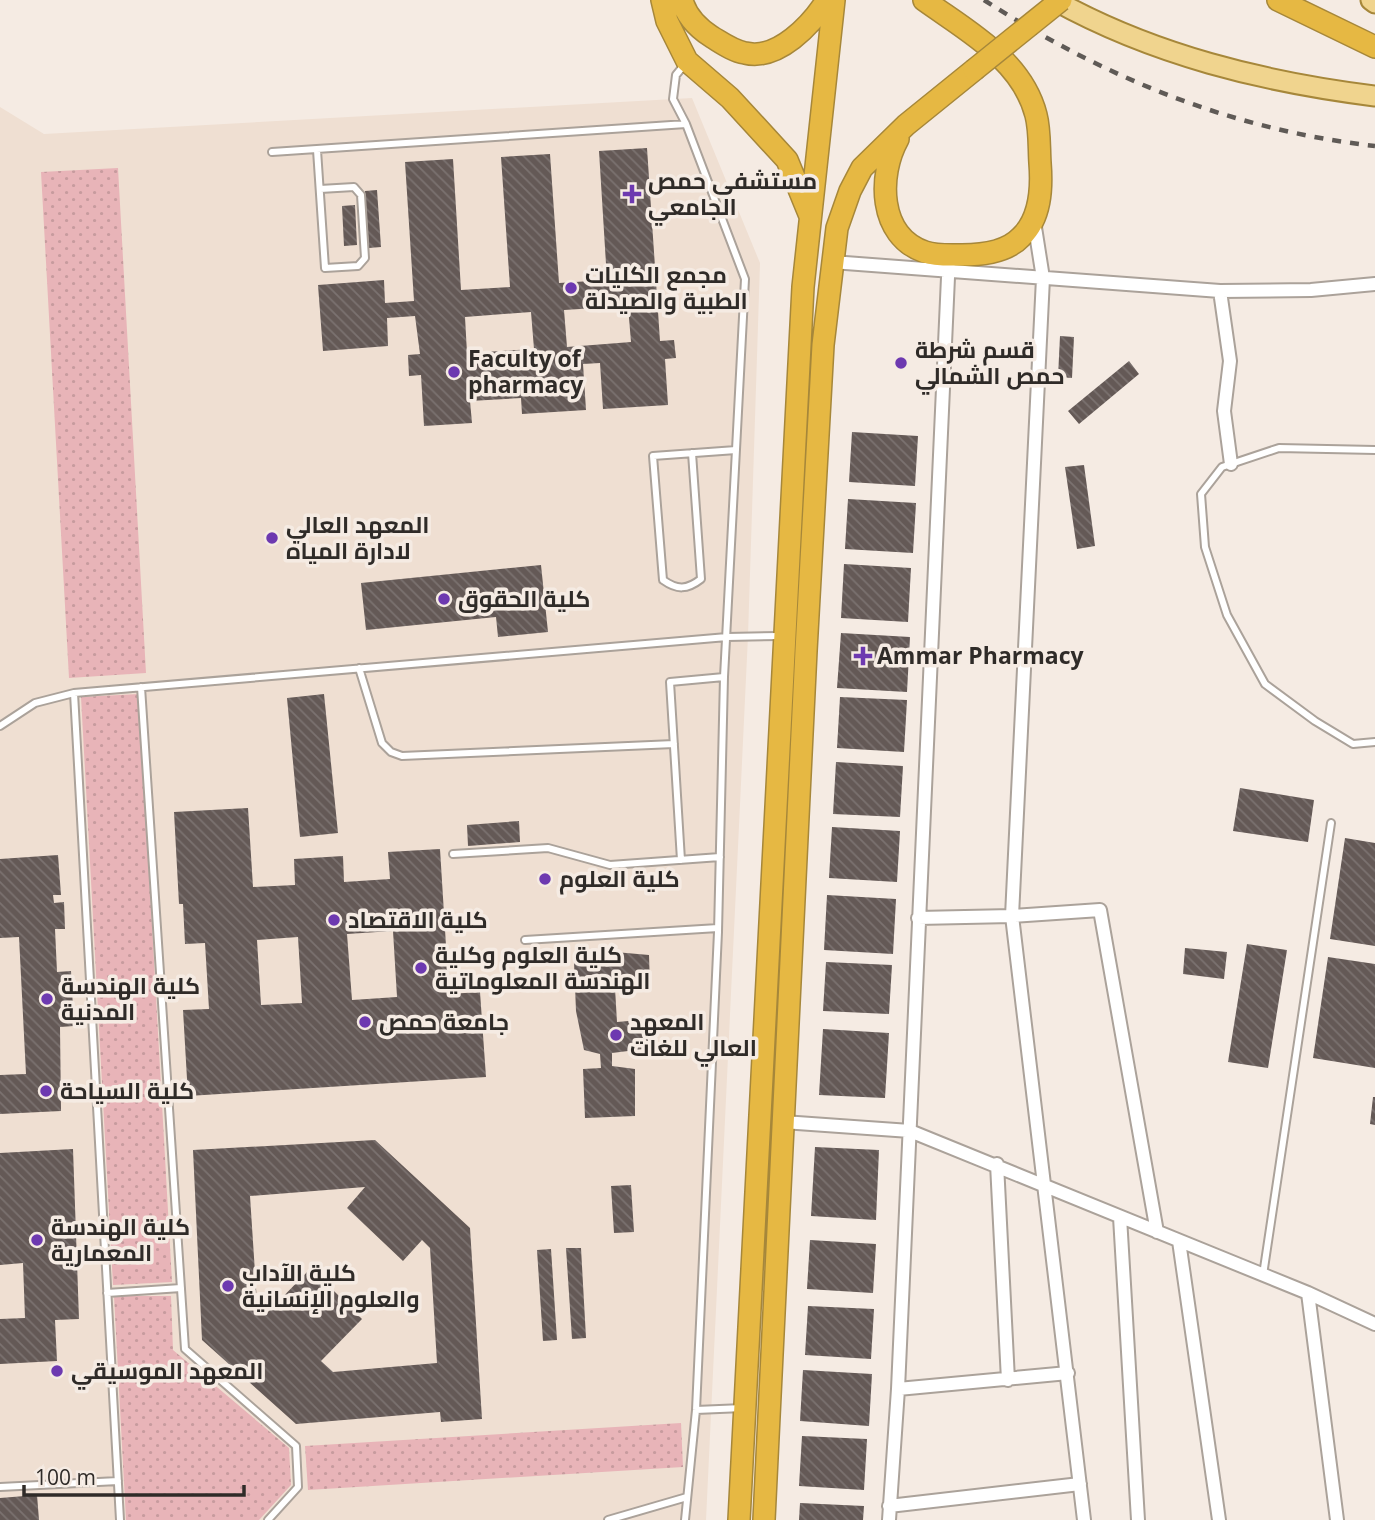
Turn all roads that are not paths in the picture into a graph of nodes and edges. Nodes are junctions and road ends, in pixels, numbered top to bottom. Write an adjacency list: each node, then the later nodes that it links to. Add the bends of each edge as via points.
1 (662, 0): 10 (highway)
2 (682, 0): 3 (highway, via 685,11 704,32 747,54 770,50 795,37)
3 (827, 0)
4 (834, 0): 17 (highway)
5 (924, 0): 18 (highway, via 1002,57 1020,79 1036,115 1042,191)
6 (1054, 0): 11 (main road, via 1100,26 1154,47 1219,66)
7 (1061, 0): 13 (highway, bridge)
8 (1278, 0): 9 (highway)
9 (1375, 47)
10 (687, 61): 12 (lane, via 676,75 673,99); 17 (highway, via 730,98 787,160)
11 (1375, 96)
12 (686, 124): 14 (lane); 24 (lane, via 744,271)
13 (906, 125): 19 (highway, via 863,168 850,191); 20 (highway, via 888,157 884,180 887,211 910,243)
14 (317, 150): 15 (lane); 16 (lane)
15 (272, 152)
16 (320, 190): 16 (lane, via 325,268 358,266 365,258 361,195 354,187)
17 (811, 218): 29 (highway, via 803,287)
18 (1034, 218): 20 (highway, via 1021,238 998,250); 21 (street)
19 (832, 261): 20 (street); 45 (highway, via 823,345)
20 (949, 262): 21 (street); 42 (street)
21 (1043, 278): 23 (street); 41 (street)
22 (1375, 284): 23 (street)
23 (1220, 291): 27 (street, via 1230,361 1224,411)
24 (736, 450): 26 (lane); 28 (lane)
25 (1375, 450): 27 (lane, via 1279,448)
26 (692, 453): 26 (lane, via 653,456 663,580 673,588 692,586 701,579)
27 (1231, 464): 35 (lane, via 1222,467 1201,494 1205,547 1227,615 1265,684 1353,744)
28 (727, 636): 29 (lane); 30 (lane); 31 (lane)
29 (786, 636): 60 (highway)
30 (359, 668): 32 (lane); 36 (lane, via 382,743 402,756)
31 (724, 677): 36 (lane, via 670,682); 39 (lane)
32 (141, 687): 33 (lane); 53 (lane)
33 (74, 693): 34 (lane, via 36,703); 54 (lane)
34 (0, 726)
35 (1375, 742)
36 (674, 744): 40 (lane)
37 (1331, 823): 52 (lane)
38 (453, 855): 40 (lane, via 548,848 610,865)
39 (720, 858): 40 (lane); 43 (lane)
40 (681, 860)
41 (1013, 916): 42 (street); 48 (street); 50 (street, via 1100,910)
42 (918, 918): 46 (street)
43 (718, 928): 44 (lane); 61 (lane)
44 (526, 940)
45 (783, 1122): 46 (street); 72 (highway)
46 (909, 1131): 47 (street); 59 (street)
47 (997, 1164): 48 (street); 58 (street)
48 (1042, 1184): 49 (street); 57 (street)
49 (1120, 1217): 50 (street); 75 (street)
50 (1157, 1232): 51 (street)
51 (1180, 1241): 52 (street); 76 (street)
52 (1263, 1275): 55 (street)
53 (181, 1288): 54 (lane); 68 (lane, via 185,1349 296,1446 298,1487)
54 (107, 1293): 62 (lane)
55 (1307, 1293): 56 (street); 77 (street)
56 (1375, 1324)
57 (1068, 1373): 58 (street); 63 (street)
58 (1008, 1380): 59 (street)
59 (898, 1389): 66 (street)
60 (745, 1408): 61 (lane); 71 (highway)
61 (696, 1410): 65 (lane)
62 (118, 1481): 64 (lane); 67 (lane)
63 (1080, 1484): 66 (street); 74 (street)
64 (0, 1487)
65 (687, 1497): 69 (lane); 70 (lane)
66 (889, 1506): 73 (street)
67 (120, 1520)
68 (268, 1520)
69 (608, 1520)
70 (685, 1520)
71 (739, 1520)
72 (764, 1520)
73 (889, 1520)
74 (1084, 1520)
75 (1138, 1520)
76 (1219, 1520)
77 (1337, 1520)

